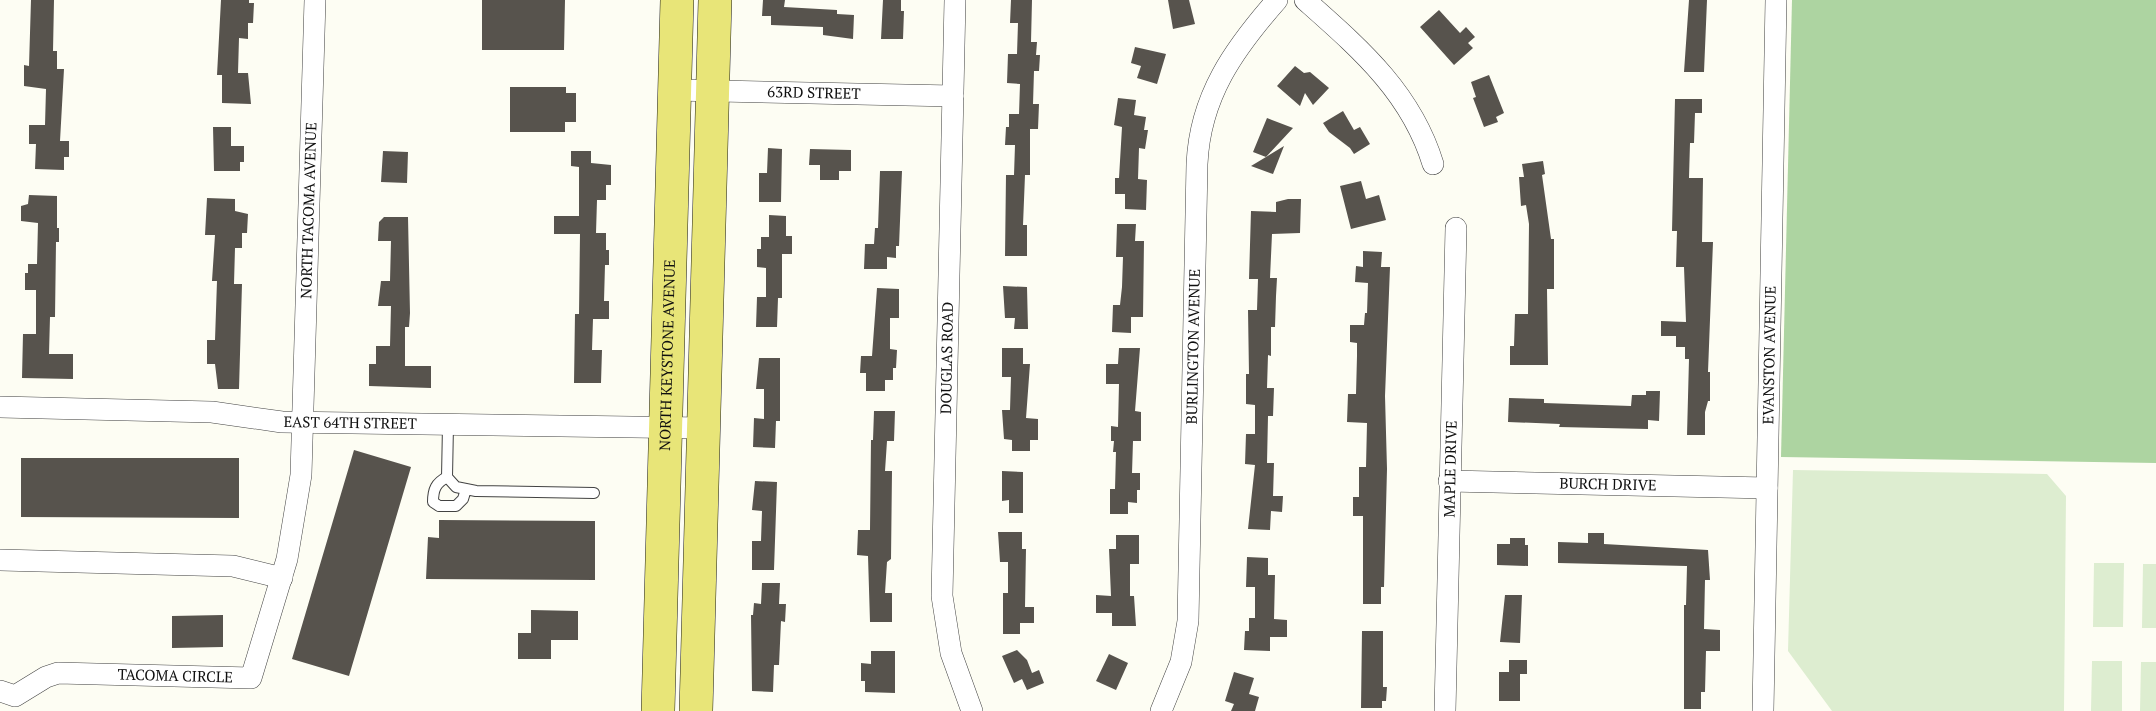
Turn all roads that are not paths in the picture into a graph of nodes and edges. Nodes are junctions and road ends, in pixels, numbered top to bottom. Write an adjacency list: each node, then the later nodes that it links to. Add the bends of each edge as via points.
1 (315, 0): 14 (street, NORTH TACOMA AVENUE)
2 (677, 0): 8 (main road, NORTH KEYSTONE AVENUE)
3 (715, 0): 9 (main road)
4 (955, 0): 10 (street, DOUGLAS ROAD)
5 (1277, 0): 29 (street, BURLINGTON AVENUE, via 1223,68 1201,132 1197,164 1188,621 1181,662)
6 (1305, 0): 11 (street, via 1387,78 1414,119)
7 (1776, 0): 20 (street, EVANSTON AVENUE)
8 (674, 90): 9 (street, 63RD STREET); 16 (main road, NORTH KEYSTONE AVENUE)
9 (712, 91): 10 (street, 63RD STREET); 17 (main road)
10 (953, 96): 28 (street, DOUGLAS ROAD, via 942,596 951,653)
11 (1433, 164)
12 (1456, 228): 19 (street, MAPLE DRIVE)
13 (0, 407): 14 (street, EAST 64TH STREET, via 212,412)
14 (304, 422): 15 (street, EAST 64TH STREET); 24 (street, TACOMA CIRCLE, via 298,499)
15 (448, 425): 16 (street, EAST 64TH STREET); 18 (lane)
16 (664, 428): 17 (street, EAST 64TH STREET); 26 (main road, NORTH KEYSTONE AVENUE)
17 (703, 428): 27 (main road)
18 (447, 477): 21 (lane, via 456,487); 21 (lane, via 434,490 433,502 439,506 456,506)
19 (1449, 481): 20 (street, BURCH DRIVE); 30 (street, MAPLE DRIVE)
20 (1767, 488): 31 (street, EVANSTON AVENUE)
21 (466, 489): 22 (lane)
22 (594, 493)
23 (0, 560): 24 (street, via 233,566)
24 (282, 578): 25 (street, TACOMA CIRCLE, via 251,678 58,673 15,696)
25 (0, 691)
26 (658, 711)
27 (696, 711)
28 (972, 711)
29 (1161, 711)
30 (1445, 711)
31 (1763, 711)

